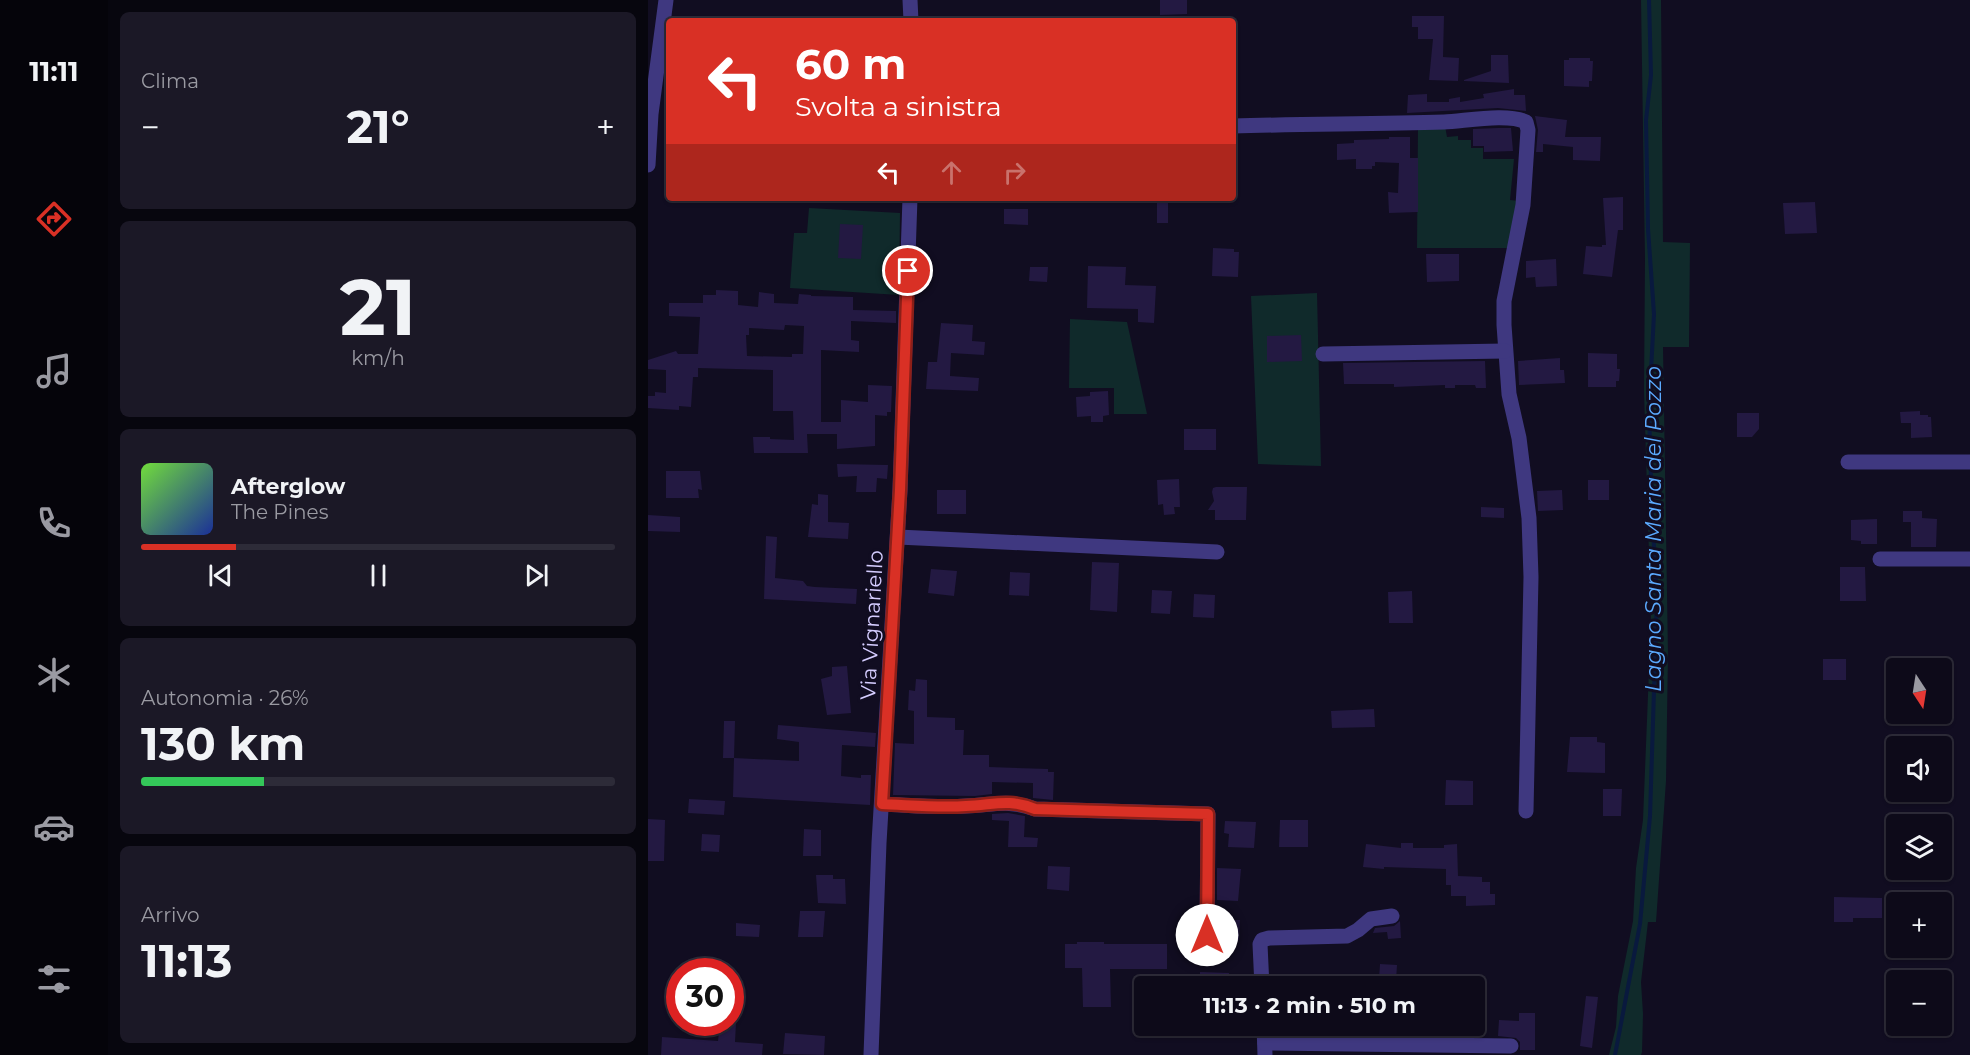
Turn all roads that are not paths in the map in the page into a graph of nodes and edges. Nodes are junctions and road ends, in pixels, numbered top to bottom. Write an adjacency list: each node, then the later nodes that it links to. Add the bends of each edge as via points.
1 (666, 0): 5 (street)
2 (909, 0): 3 (street)
3 (911, 18)
4 (1236, 126): 7 (street, via 1502,119 1527,123 1523,205 1504,301)
5 (648, 165)
6 (910, 201): 11 (street, Via Vignariello)
7 (1505, 351): 8 (street); 16 (street, via 1529,518)
8 (1323, 354)
9 (1848, 462): 10 (street)
10 (1970, 462)
11 (898, 537): 12 (street); 15 (street, Via Vignariello)
12 (1217, 552)
13 (1970, 558): 14 (street)
14 (1880, 559)
15 (882, 804): 18 (street, via 966,807 999,802 1035,809 1208,814); 22 (street, Via Vignariello)
16 (1526, 811)
17 (1392, 916): 19 (street, via 1371,918 1347,936 1262,940)
18 (1207, 935)
19 (1261, 976)
20 (1511, 1046): 21 (street)
21 (1265, 1049)
22 (870, 1055)

